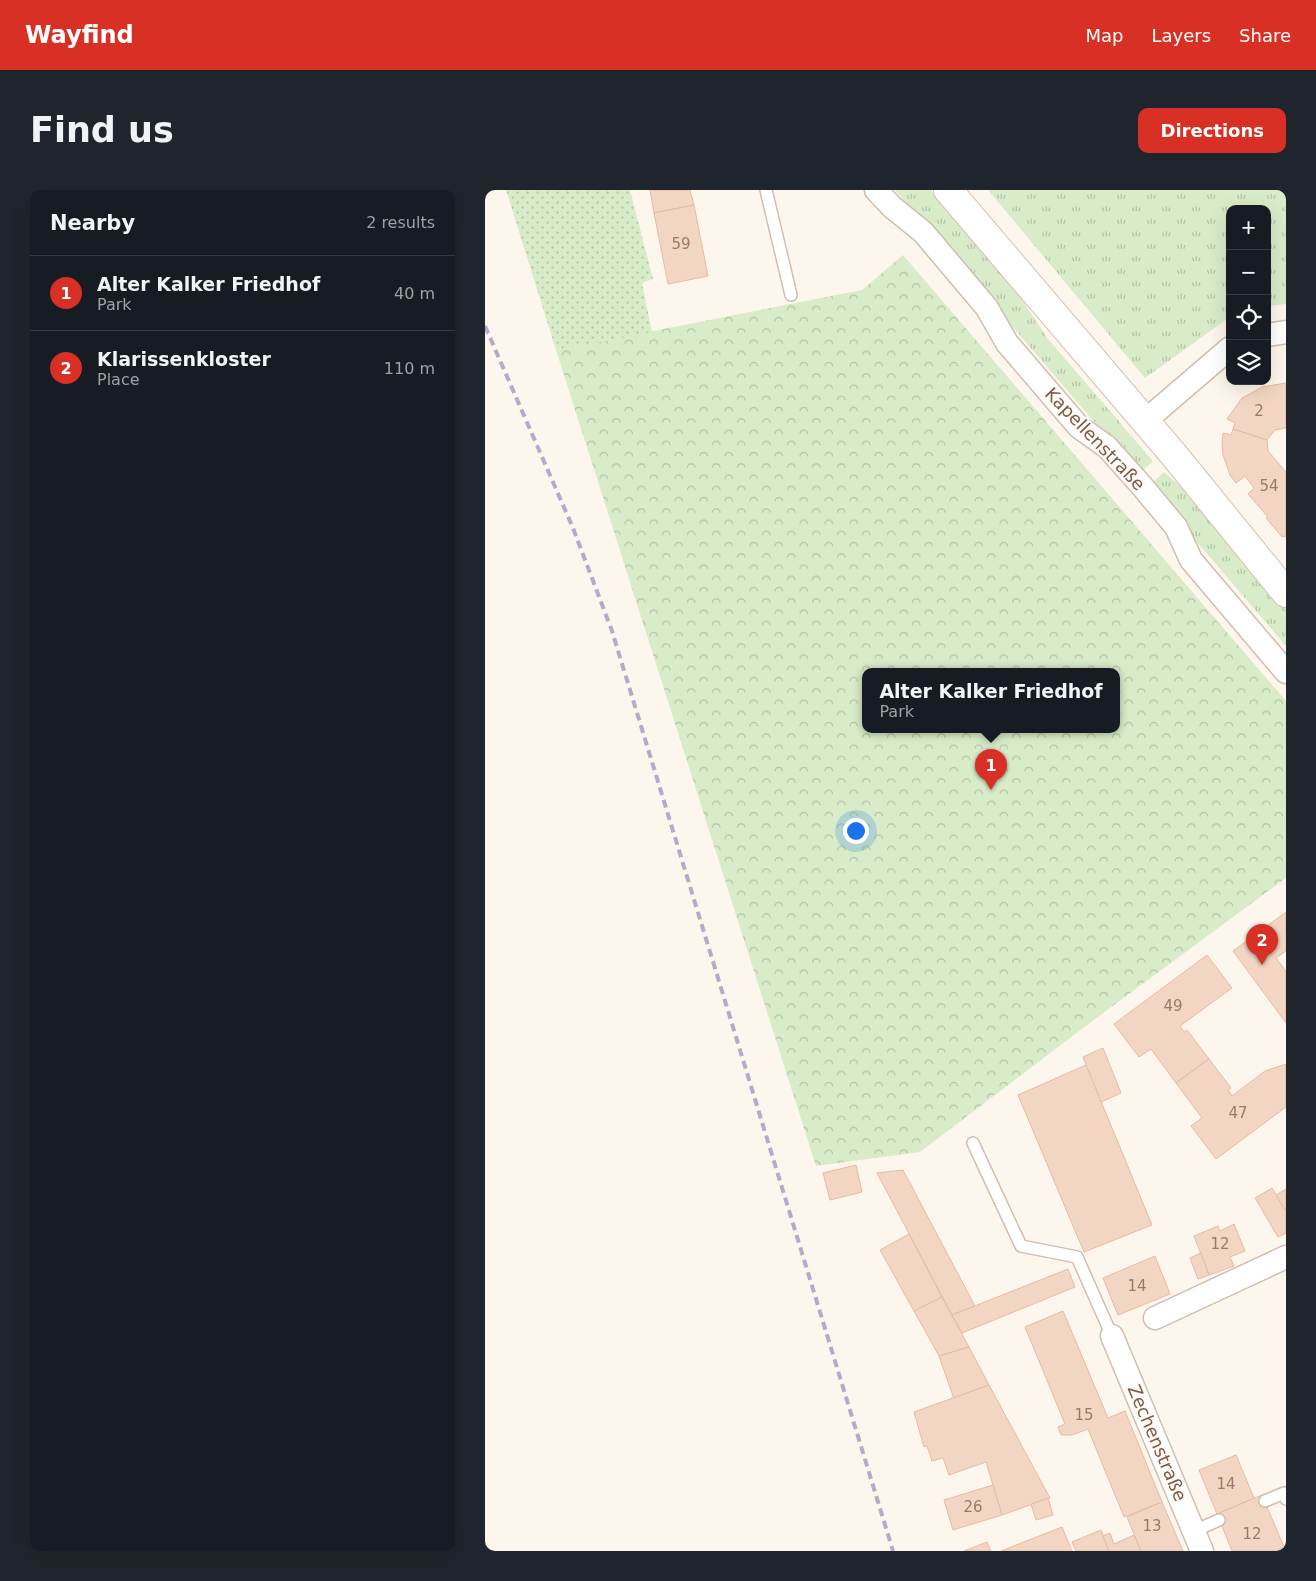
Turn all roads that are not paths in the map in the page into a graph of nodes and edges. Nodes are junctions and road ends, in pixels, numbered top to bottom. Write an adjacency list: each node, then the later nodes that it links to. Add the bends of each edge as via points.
1 (765, 190): 4 (lane)
2 (876, 190): 10 (street, Kapellenstraße, via 936,247 987,308 1007,343 1079,427 1107,447 1141,485 1176,527 1191,560)
3 (948, 190): 8 (main road)
4 (791, 295)
5 (1286, 332): 6 (street)
6 (1271, 334)
7 (1226, 351): 8 (street)
8 (1145, 421): 9 (main road)
9 (1286, 593)
10 (1286, 672)
11 (973, 1143): 14 (lane, via 1021,1246 1077,1257)
12 (1286, 1257): 13 (street)
13 (1155, 1318)
14 (1112, 1336): 18 (street, Zechenstraße)
15 (1286, 1499): 16 (lane, via 1284,1493)
16 (1265, 1501)
17 (1219, 1520): 18 (lane)
18 (1198, 1541)

